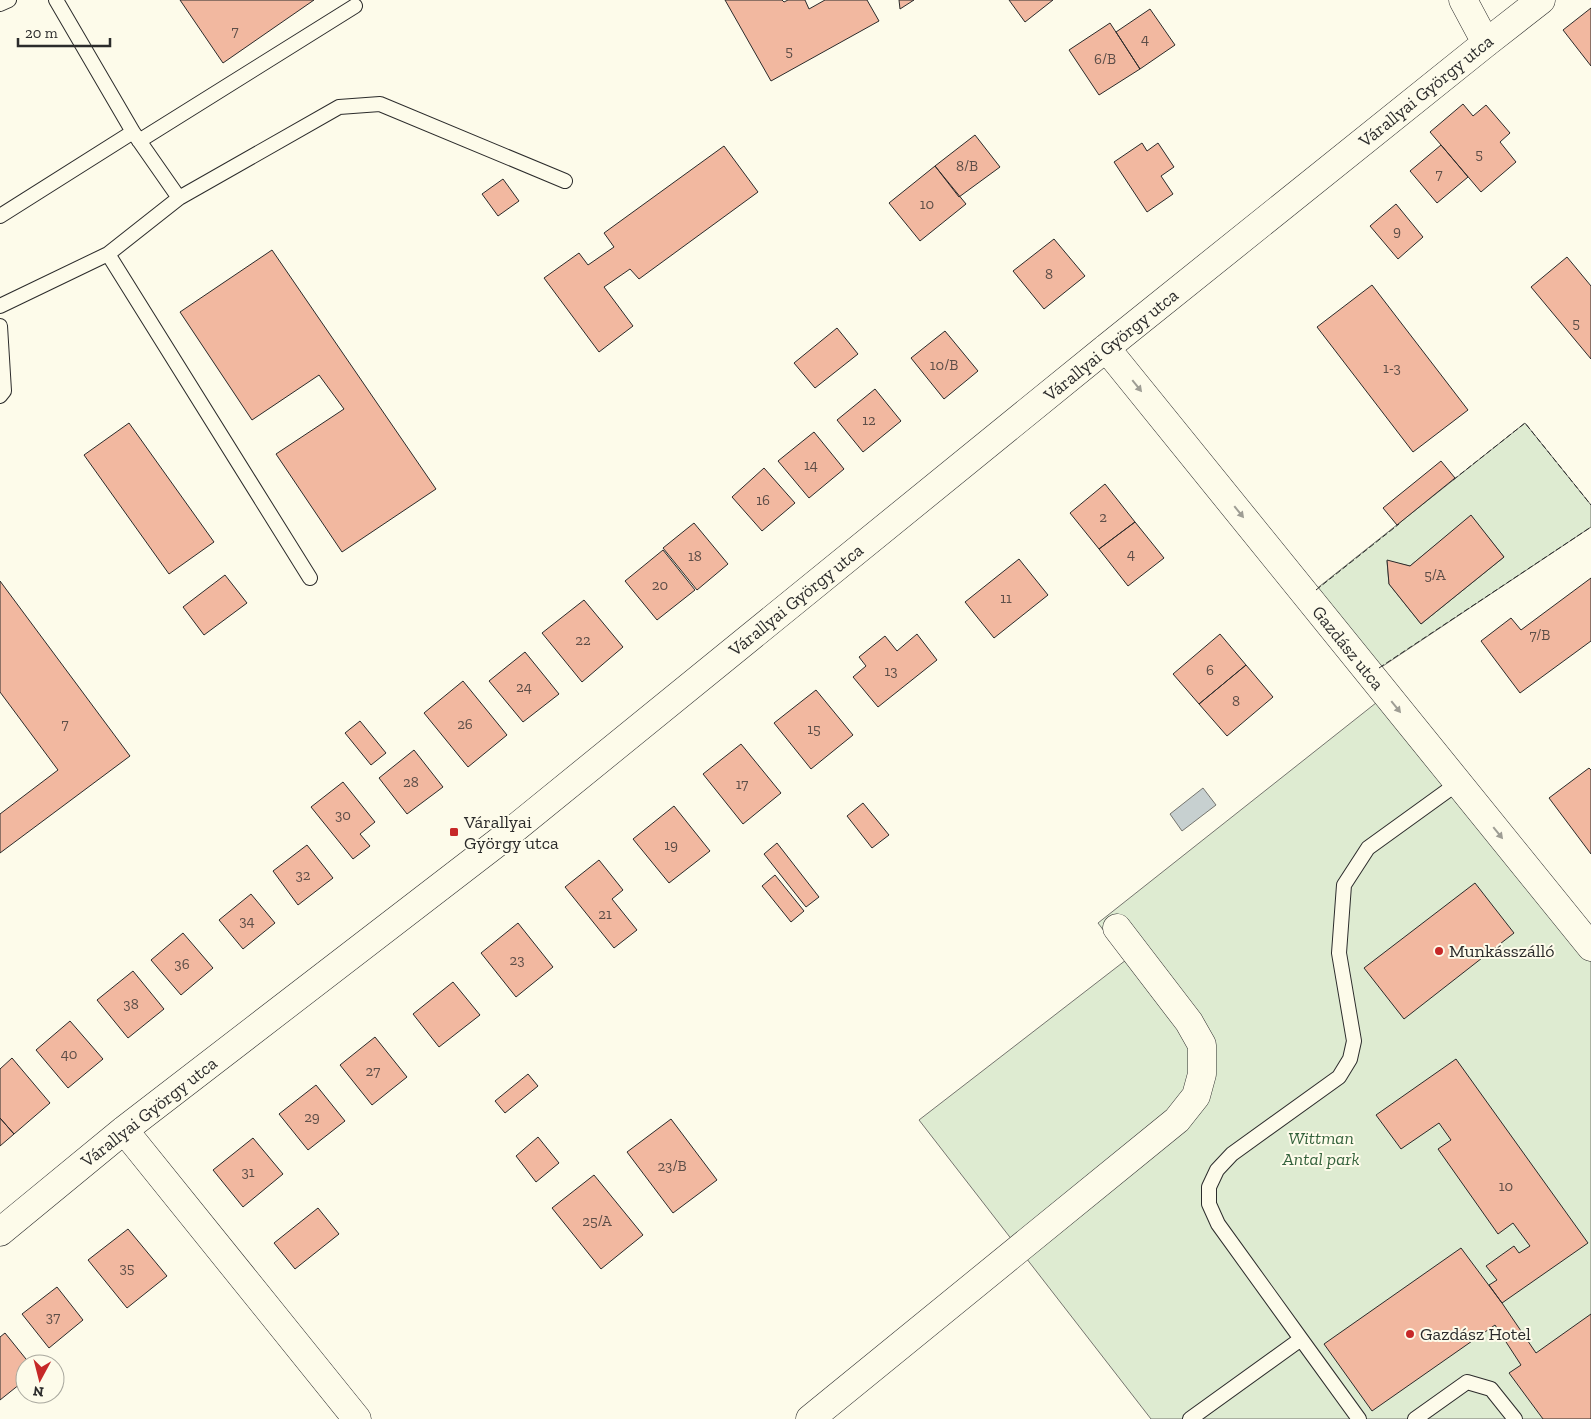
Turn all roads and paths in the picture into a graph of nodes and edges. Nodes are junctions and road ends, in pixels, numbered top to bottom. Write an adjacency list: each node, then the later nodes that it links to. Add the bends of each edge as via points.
1 (8, 0): 5 (lane)
2 (56, 0): 8 (lane)
3 (1463, 0): 7 (street)
4 (1542, 0): 7 (street, Várallyai György utca)
5 (0, 4)
6 (355, 6): 8 (lane)
7 (1486, 43): 15 (street, Várallyai György utca)
8 (136, 136): 10 (lane); 11 (lane)
9 (565, 181): 10 (lane, via 380,104 339,107)
10 (178, 198): 12 (lane)
11 (0, 216)
12 (108, 254): 13 (lane); 17 (lane)
13 (0, 306)
14 (0, 326): 16 (lane, via 4,391)
15 (1106, 348): 18 (street, Gazdász utca, one-way to 18); 21 (street, Várallyai György utca, via 502,839)
16 (0, 396)
17 (310, 578)
18 (1458, 783): 20 (street, Gazdász utca, one-way to 20); 23 (lane, via 1368,848 1344,885 1339,953 1354,1041 1350,1060 1339,1077 1232,1154 1216,1170 1210,1187 1209,1204 1218,1224)
19 (1117, 928): 25 (street, via 1190,1022 1202,1045 1202,1074 1196,1096 1177,1120)
20 (1591, 947)
21 (124, 1130): 22 (street, Várallyai György utca); 24 (street)
22 (0, 1232)
23 (1301, 1339): 26 (lane); 27 (lane)
24 (357, 1419)
25 (810, 1419)
26 (1190, 1419)
27 (1359, 1419)
28 (1415, 1419): 29 (lane, via 1467,1382 1491,1389)
29 (1515, 1419)

